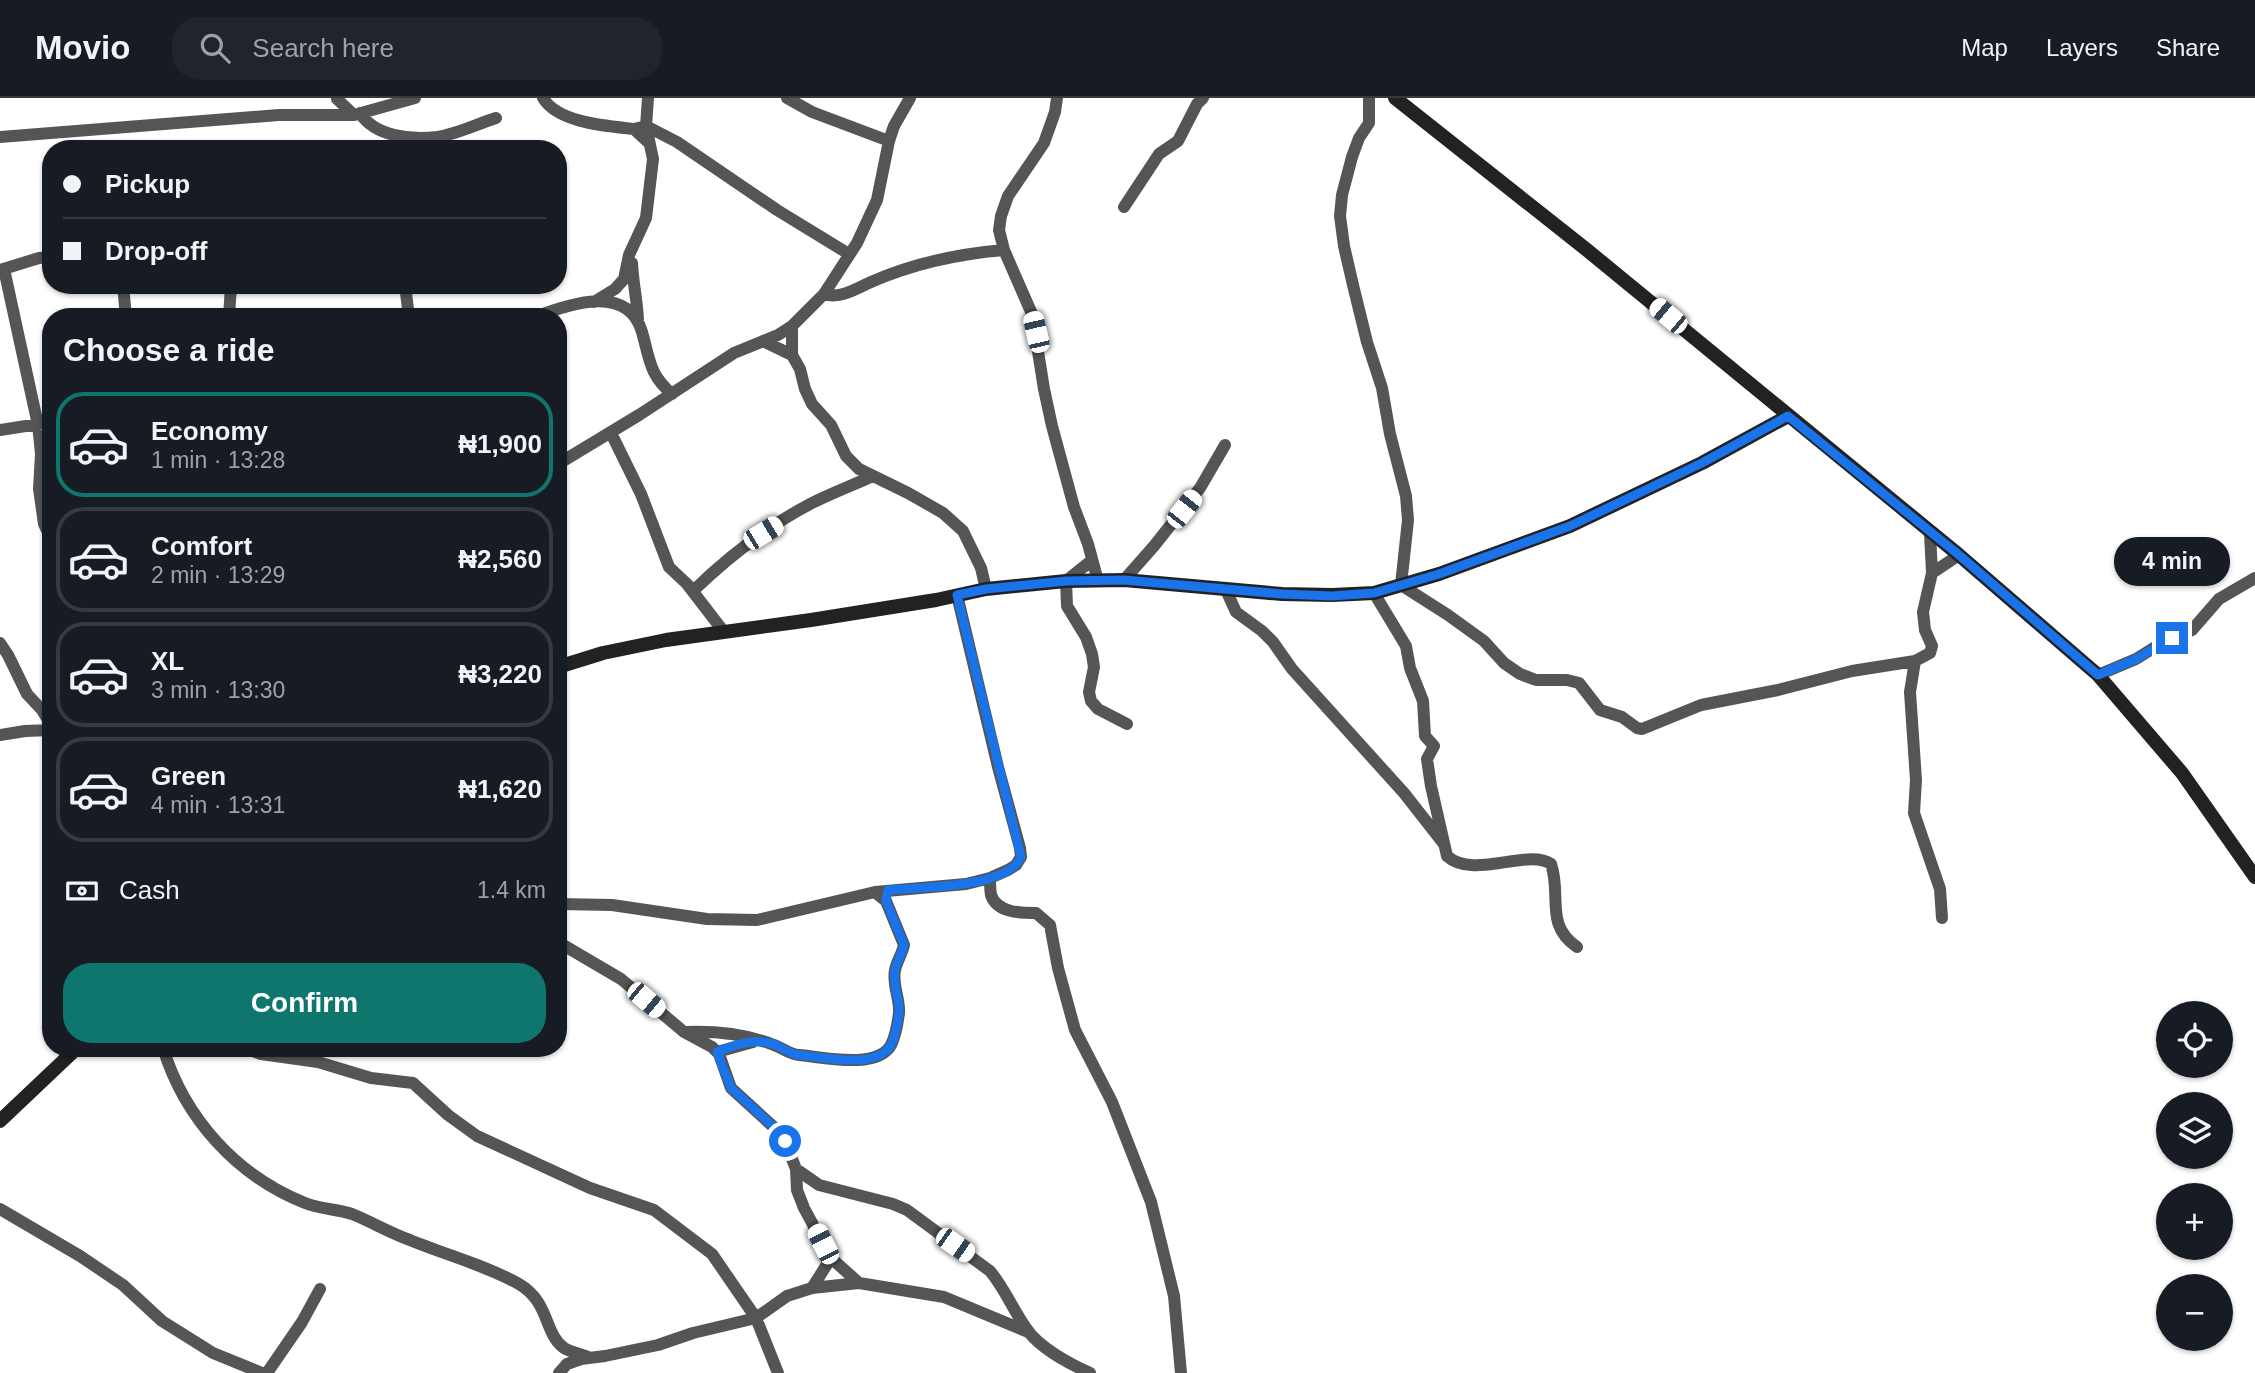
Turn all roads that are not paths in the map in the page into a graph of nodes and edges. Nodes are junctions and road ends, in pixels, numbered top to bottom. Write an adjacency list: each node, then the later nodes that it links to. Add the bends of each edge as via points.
1 (415, 98): 11 (street)
2 (543, 98): 14 (street, via 563,115 599,125)
3 (648, 98): 14 (street)
4 (787, 98): 16 (street)
5 (910, 98): 16 (street)
6 (1057, 98): 19 (street, via 1044,143 1004,205 999,229)
7 (1203, 98): 17 (street, via 1178,141 1159,154)
8 (1369, 98): 49 (street, via 1369,123 1352,157 1340,216 1406,496)
9 (1395, 98): 32 (street)
10 (337, 99): 11 (street); 12 (street)
11 (357, 114): 12 (street); 13 (street, via 374,127 410,137 438,137)
12 (330, 116): 15 (street, via 279,115)
13 (496, 118)
14 (640, 128): 18 (street, via 653,159 646,218); 20 (street, via 677,142)
15 (0, 137)
16 (889, 141): 20 (street, via 877,200)
17 (1124, 207)
18 (632, 249): 24 (street, via 620,284); 26 (street)
19 (1004, 250): 23 (street, via 940,257 843,294); 43 (street, via 1032,314 1052,426)
20 (849, 254): 23 (street)
21 (42, 258): 22 (street)
22 (2, 270): 31 (street)
23 (824, 294): 27 (street)
24 (594, 302): 25 (street); 26 (street, via 619,304)
25 (563, 308)
26 (638, 319): 30 (street, via 655,377)
27 (792, 326): 28 (street); 29 (street)
28 (763, 341): 29 (street); 30 (street, via 734,353)
29 (792, 355): 39 (street, via 812,404 831,425 846,456)
30 (672, 394): 35 (street)
31 (42, 416)
32 (1788, 416): 41 (street); 49 (street, via 1570,526)
33 (42, 423): 34 (street)
34 (0, 429)
35 (611, 433): 38 (street); 52 (street, via 669,567)
36 (42, 444): 40 (street)
37 (1225, 445): 46 (street, via 1199,488)
38 (567, 459)
39 (873, 477): 50 (street, via 943,513 962,531); 52 (street, via 811,504 763,533)
40 (42, 510)
41 (1930, 533): 42 (street); 44 (street)
42 (1959, 555): 44 (street); 59 (street)
43 (1091, 561): 47 (street); 48 (street)
44 (1932, 573): 57 (street, via 1923,612 1932,646 1930,653)
45 (2255, 578): 59 (street, via 2220,599 2192,630)
46 (1124, 580): 48 (street); 51 (street)
47 (1066, 581): 48 (street); 50 (street); 61 (street, via 1067,606 1093,654 1091,701)
48 (1098, 581)
49 (1401, 585): 53 (street); 57 (street, via 1457,621 1520,674 1536,680 1579,682 1600,710 1628,719 1637,729 1701,705)
50 (986, 589): 54 (street)
51 (1226, 590): 53 (street, via 1332,596); 64 (street, via 1236,612 1273,642)
52 (693, 592): 55 (street)
53 (1374, 593): 64 (street, via 1404,641 1423,701 1425,736 1434,746 1427,759)
54 (957, 595): 55 (street); 66 (street, via 1021,857 1016,865)
55 (724, 632): 58 (street, via 653,642)
56 (0, 643): 60 (street, via 27,694)
57 (1915, 661): 69 (street, via 1910,692 1914,813 1940,889)
58 (567, 664)
59 (2098, 675): 65 (street, via 2182,773)
60 (42, 710)
61 (1127, 724)
62 (42, 728): 63 (street)
63 (0, 735)
64 (1444, 844): 71 (street, via 1447,856 1460,863 1539,859 1551,864 1559,929)
65 (2255, 877)
66 (990, 878): 67 (street); 92 (street, via 991,895 999,906 1036,913 1050,925 1075,1030 1112,1102 1150,1202 1174,1296)
67 (883, 895): 68 (street, via 740,921 612,905); 73 (street, via 904,945 895,969 899,1011 891,1045 873,1058 856,1060 791,1054)
68 (567, 904)
69 (1942, 918)
70 (567, 947): 72 (street, via 621,979)
71 (1577, 947)
72 (686, 1032): 73 (street, via 717,1031); 74 (street)
73 (757, 1041): 74 (street)
74 (717, 1052): 79 (street, via 731,1088 778,1131)
75 (68, 1057): 78 (street)
76 (166, 1057): 87 (street, via 176,1086 196,1118 258,1179 303,1203 348,1213 516,1283 535,1295 564,1349)
77 (282, 1057): 85 (street, via 413,1083 477,1136 590,1188 654,1210 712,1254)
78 (0, 1121)
79 (796, 1169): 81 (street, via 804,1208); 86 (street, via 819,1185 893,1204 914,1215 990,1271)
80 (0, 1209): 89 (street, via 123,1285 162,1321 214,1353)
81 (831, 1258): 82 (street); 83 (street)
82 (859, 1283): 83 (street); 86 (street, via 944,1297)
83 (812, 1288): 85 (street, via 787,1296)
84 (320, 1289): 89 (street)
85 (756, 1318): 87 (street, via 658,1345); 88 (street)
86 (1028, 1332): 91 (street)
87 (588, 1357): 90 (street, via 567,1364)
88 (774, 1370)
89 (264, 1373)
90 (559, 1373)
91 (1090, 1373)
92 (1181, 1373)

